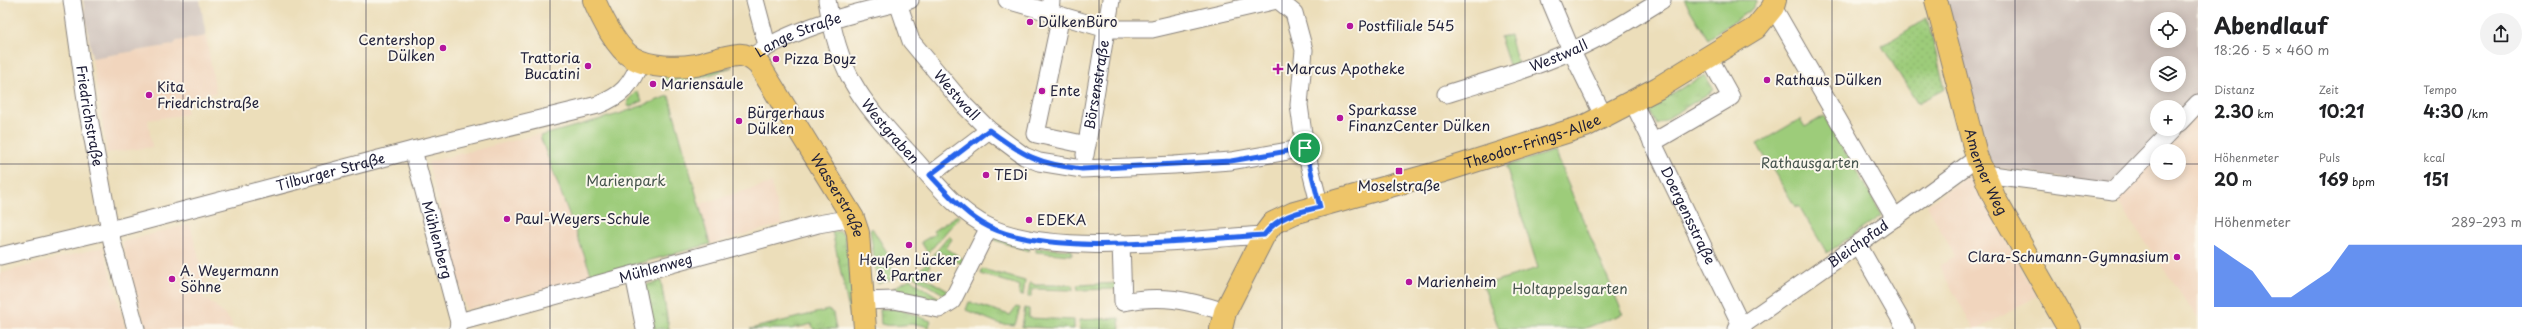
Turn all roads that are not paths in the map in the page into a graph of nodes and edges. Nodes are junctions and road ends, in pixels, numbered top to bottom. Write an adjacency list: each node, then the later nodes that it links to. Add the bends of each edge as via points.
1 (72, 0): 39 (street, Friedrichstraße, via 87,107)
2 (594, 0): 19 (main road, via 620,44 632,58)
3 (827, 0): 14 (street, Westgraben)
4 (1007, 0): 13 (street)
5 (1112, 0): 15 (street, Börsenstraße)
6 (1277, 0): 15 (street, via 1152,29); 29 (street, via 1294,13 1304,50 1299,105)
7 (1550, 0): 16 (street)
8 (1662, 0): 16 (street, Westwall, via 1619,27)
9 (1936, 0): 31 (main road, Amerner Weg)
10 (904, 1): 14 (street, Lange Straße); 25 (street, Westwall, via 911,41 965,106)
11 (755, 2): 17 (street)
12 (1774, 4): 18 (main road, Theodor-Frings-Allee, via 1756,28); 37 (street)
13 (1051, 6): 15 (street); 28 (street, via 1059,25 1036,134)
14 (831, 22): 17 (street, Lange Straße); 33 (street, Westgraben, via 838,53 850,81 872,113)
15 (1107, 29): 28 (street, Börsenstraße)
16 (1571, 50): 20 (street, Westwall, via 1513,74); 24 (street)
17 (759, 52): 19 (main road, Lange Straße, via 739,54 695,65 665,66); 36 (main road, Wasserstraße, via 759,65)
18 (1710, 59): 21 (main road, Theodor-Frings-Allee); 27 (street, via 1731,97)
19 (641, 61): 30 (street, Tilburger Straße, via 630,84 622,93 598,105)
20 (1446, 94)
21 (1633, 102): 24 (main road, Theodor-Frings-Allee); 27 (street, Doergensstraße)
22 (2198, 103): 23 (street)
23 (2186, 116)
24 (1604, 117): 35 (main road, Theodor-Frings-Allee, via 1559,136)
25 (989, 130): 32 (street, Westwall, via 1024,156 1058,167); 33 (street)
26 (2166, 136): 34 (street, via 2113,191 1992,175)
27 (1652, 143): 48 (street, Doergensstraße)
28 (1087, 145): 32 (street, Börsenstraße)
29 (1305, 148): 32 (street, Westwall, via 1231,161); 35 (street)
30 (413, 150): 39 (street, Tilburger Straße); 47 (street, Mühlenberg)
31 (1977, 158): 34 (main road, Amerner Weg); 37 (street, Bleichpfad)
32 (1082, 169)
33 (930, 175): 38 (street, Westgraben, via 966,211)
34 (1986, 178): 53 (main road, Amerner Weg)
35 (1320, 207): 40 (main road, Theodor-Frings-Allee, via 1294,213 1273,223)
36 (853, 218): 44 (street, Mühlenweg, via 818,224); 45 (main road, Wasserstraße, via 858,233)
37 (1895, 218): 42 (street, Bleichpfad)
38 (989, 227): 41 (street, Westgraben, via 1034,240); 45 (street, via 952,301 939,309 894,300)
39 (110, 230): 43 (street, Tilburger Straße); 49 (street, Friedrichstraße)
40 (1264, 235): 41 (street, Westgraben); 46 (main road, Theodor-Frings-Allee)
41 (1122, 243): 46 (street, via 1123,302 1148,297 1190,301)
42 (1858, 245): 48 (street, Bleichpfad, via 1807,278); 52 (street)
43 (0, 256)
44 (634, 275): 47 (street, Mühlenweg); 50 (street)
45 (863, 301): 51 (main road, Wasserstraße)
46 (1223, 324)
47 (459, 325)
48 (1741, 328)
49 (136, 329)
50 (645, 329)
51 (865, 329)
52 (1906, 329)
53 (2069, 329)

